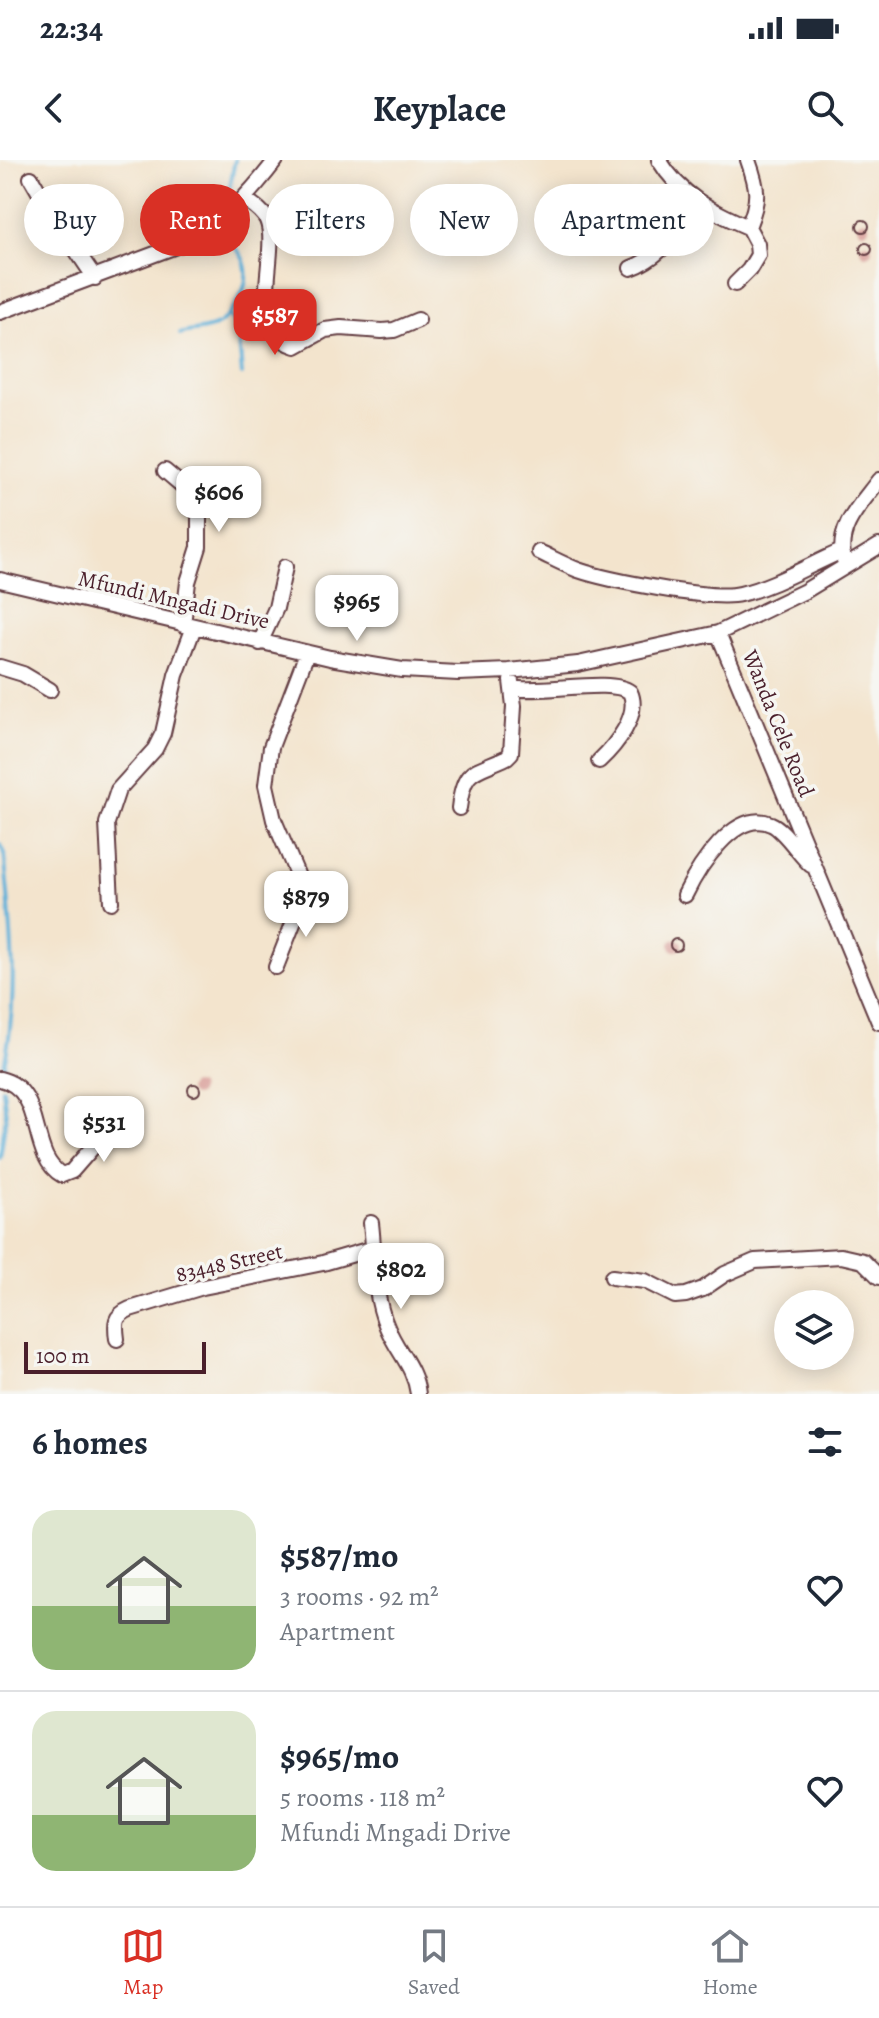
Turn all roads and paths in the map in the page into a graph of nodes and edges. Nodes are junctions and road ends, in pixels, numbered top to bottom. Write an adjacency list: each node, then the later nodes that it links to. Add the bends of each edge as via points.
1 (276, 160): 6 (street)
2 (659, 160): 5 (street)
3 (748, 160): 9 (street, via 758,192)
4 (31, 178): 13 (street)
5 (676, 184)
6 (250, 193)
7 (250, 203): 16 (street, via 269,226 268,308 274,329 286,341 296,346 332,329 394,330)
8 (714, 210): 9 (street)
9 (748, 227): 14 (street, via 758,255)
10 (151, 256): 13 (street)
11 (653, 256): 12 (street)
12 (631, 268)
13 (95, 278): 15 (street)
14 (735, 284)
15 (0, 312)
16 (418, 320)
17 (165, 471): 25 (street, via 191,493 199,512 199,547 188,582)
18 (879, 480): 20 (street, via 847,524)
19 (879, 546): 23 (street, Wanda Cele Road)
20 (842, 551): 21 (street, via 729,596 605,577); 23 (street)
21 (539, 552)
22 (285, 567): 27 (street, via 276,608)
23 (847, 568): 26 (street, Wanda Cele Road)
24 (0, 580): 25 (street, Mfundi Mngadi Drive)
25 (189, 626): 27 (street, Mfundi Mngadi Drive); 37 (street, via 163,733 118,790 107,823)
26 (718, 633): 30 (street, Mfundi Mngadi Drive, via 578,664); 35 (street, Wanda Cele Road)
27 (260, 643): 28 (street, Mfundi Mngadi Drive)
28 (307, 653): 30 (street, Mfundi Mngadi Drive, via 402,670); 38 (street, via 271,747 266,785 274,820 305,893)
29 (0, 667): 32 (street)
30 (509, 671): 31 (street)
31 (512, 688): 33 (street, via 625,687 632,695 630,716); 34 (street, via 511,753 470,773)
32 (50, 690)
33 (599, 761)
34 (459, 808)
35 (816, 870): 36 (street, via 776,826 749,822 711,852); 39 (street, Wanda Cele Road)
36 (685, 895)
37 (111, 902)
38 (276, 967)
39 (879, 1022)
40 (0, 1079): 41 (street, via 13,1084 34,1112 47,1163 62,1175)
41 (126, 1119)
42 (371, 1223): 43 (street)
43 (374, 1248): 46 (street, 83448 Street, via 130,1309 116,1319); 47 (street, via 381,1311 396,1346 413,1368)
44 (612, 1277): 45 (street, via 645,1281 675,1296 703,1289 755,1261 841,1256 863,1261)
45 (879, 1277)
46 (117, 1339)
47 (418, 1394)

